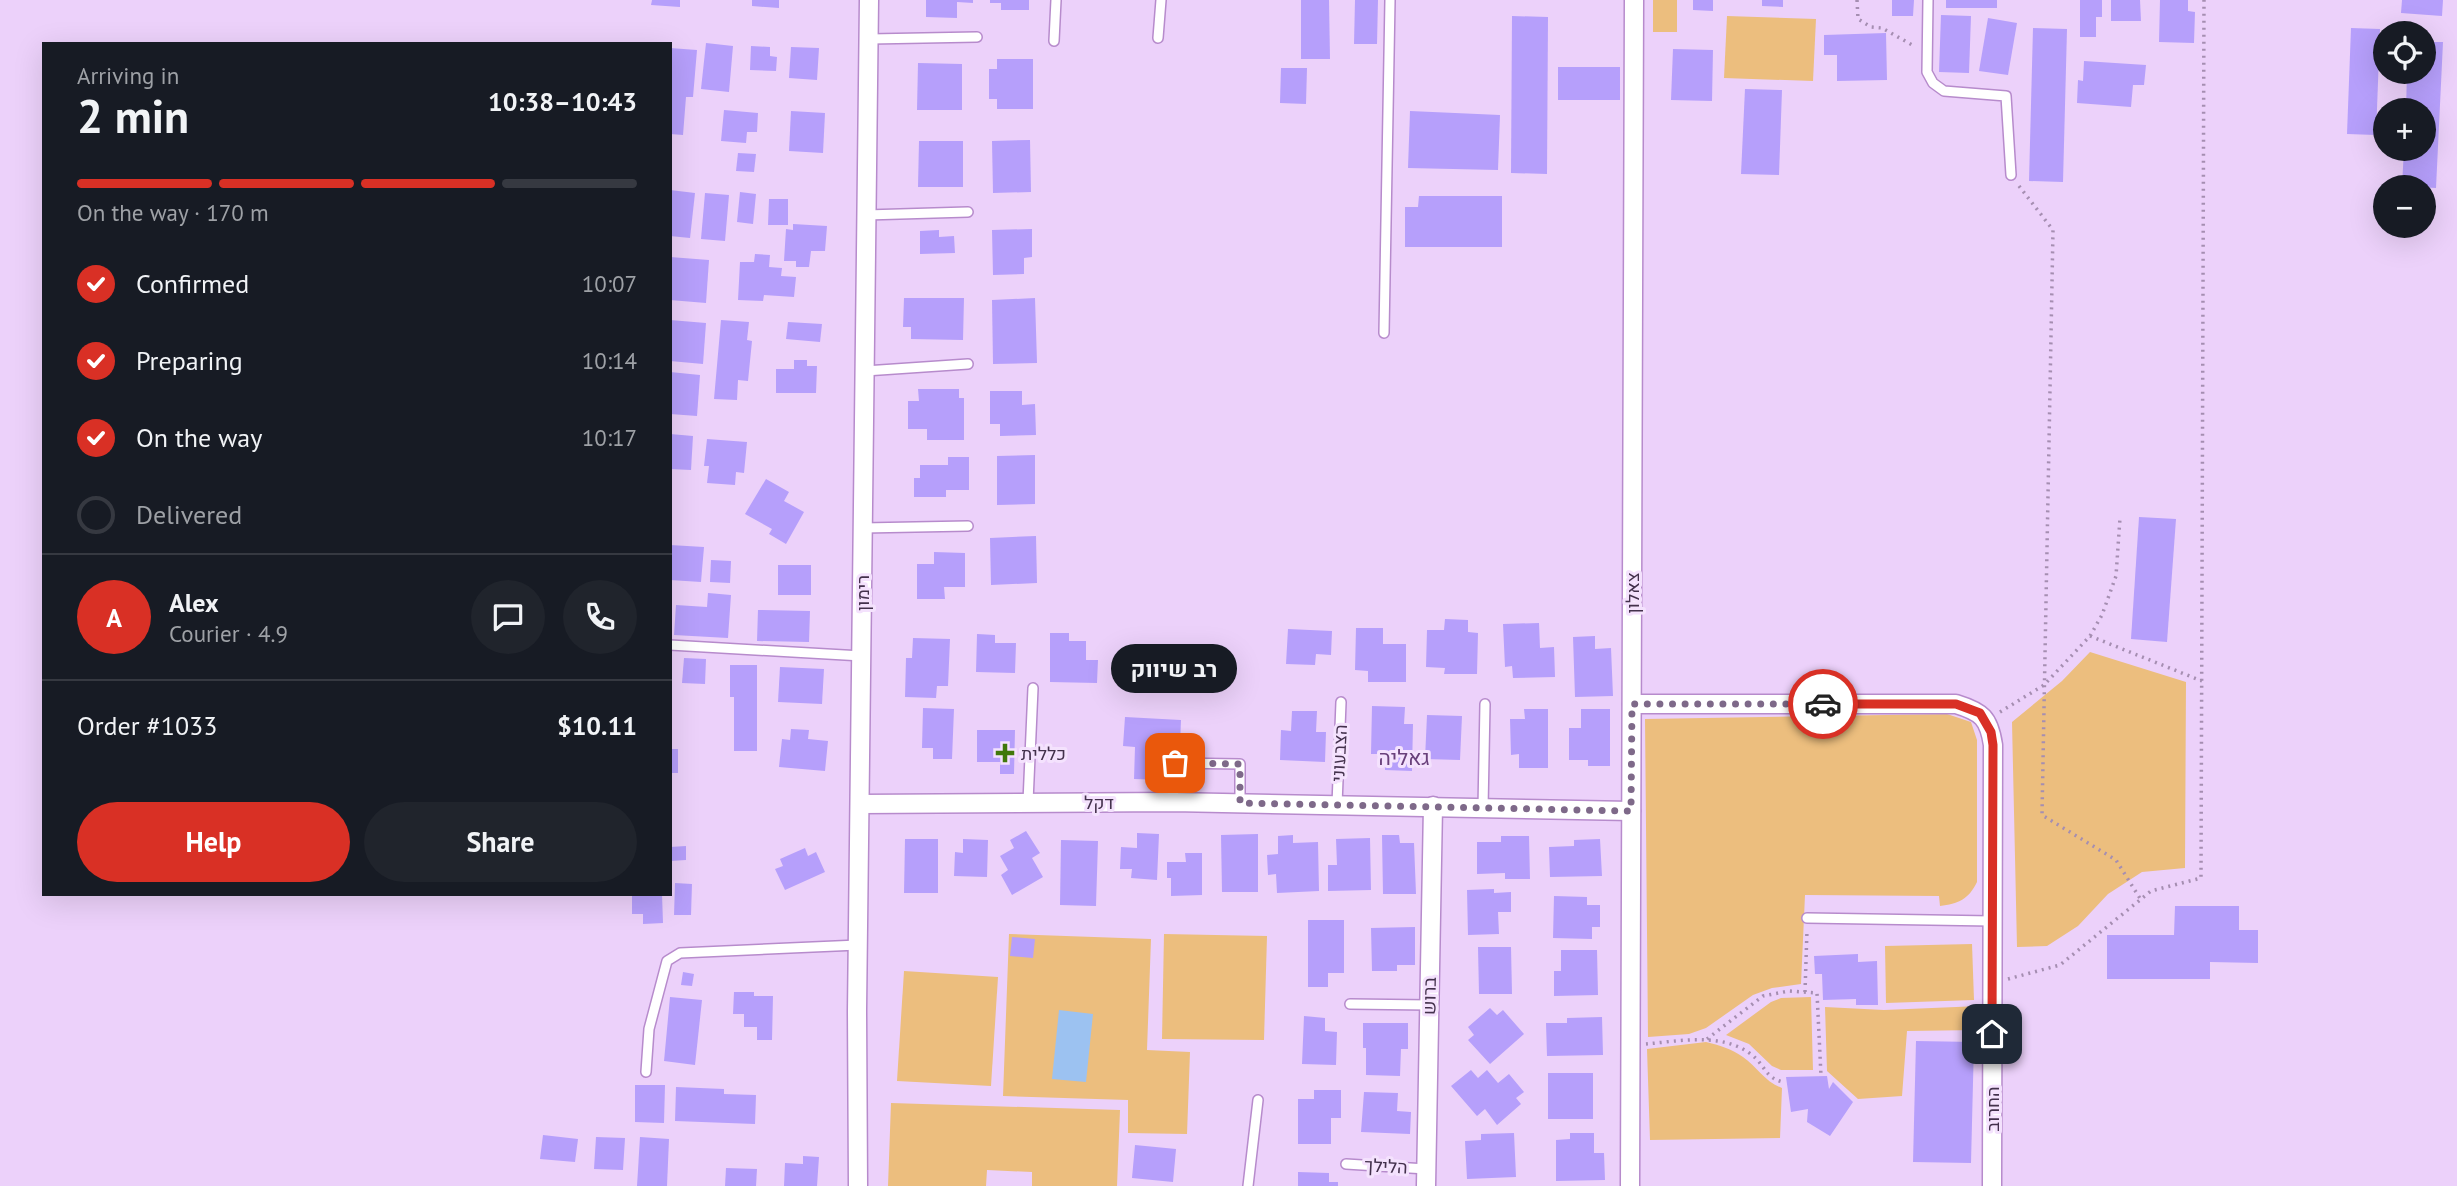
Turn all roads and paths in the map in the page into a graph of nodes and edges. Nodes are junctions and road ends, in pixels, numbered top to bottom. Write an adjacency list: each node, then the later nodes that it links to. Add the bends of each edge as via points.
1 (869, 0): 11 (street, רימון)
2 (1055, 0): 12 (lane)
3 (1161, 0): 10 (lane)
4 (1390, 0): 17 (lane)
5 (1634, 0): 31 (street, צאלון)
6 (1857, 0): 13 (path, via 1858,19)
7 (1928, 0): 13 (lane)
8 (2204, 0): 26 (path)
9 (977, 37): 11 (lane)
10 (1158, 38)
11 (870, 39): 16 (street, רימון)
12 (1054, 41)
13 (1928, 52): 14 (lane, via 1927,72 1944,91 2006,96)
14 (2011, 174): 27 (path, via 2053,230)
15 (968, 212): 16 (lane)
16 (866, 215): 19 (street, רימון)
17 (1384, 334)
18 (968, 364): 19 (lane)
19 (865, 371): 22 (street, רימון)
20 (2120, 518): 23 (path, via 2116,576)
21 (968, 526): 22 (lane)
22 (863, 528): 25 (street, רימון)
23 (2090, 636): 26 (path); 27 (path)
24 (672, 645): 25 (lane)
25 (862, 656): 36 (street, רימון)
26 (2202, 681): 41 (path, via 2201,878 2151,891)
27 (2044, 685): 32 (path); 41 (path, via 2042,815 2116,860)
28 (1032, 688): 33 (lane)
29 (1341, 702): 37 (lane, הצבעוני)
30 (1485, 704): 39 (lane)
31 (1632, 704): 32 (street, via 1956,704 1980,713); 40 (street, צאלון)
32 (1986, 721): 43 (street, החרוב, via 1993,745)
33 (1028, 802): 34 (street, דקל); 36 (street, דקל)
34 (1173, 802): 35 (street, דקל); 35 (lane, via 1175,763 1240,764)
35 (1240, 803): 37 (street, דקל)
36 (861, 804): 44 (street, רימון)
37 (1337, 805): 38 (street, דקל)
38 (1433, 806): 39 (street, דקל); 48 (street, ברוש)
39 (1483, 807): 40 (street, דקל)
40 (1631, 811): 50 (street, צאלון)
41 (2141, 900): 45 (path, via 2060,965)
42 (1807, 918): 43 (lane); 46 (path)
43 (1993, 921): 45 (street, החרוב)
44 (859, 945): 51 (lane, via 680,953 667,961 649,1029); 57 (street, רימון)
45 (1992, 983): 60 (street, החרוב)
46 (1805, 992): 49 (path, via 1763,996); 52 (path, via 1817,993)
47 (1350, 1004): 48 (lane)
48 (1429, 1005): 56 (street, ברוש)
49 (1707, 1039): 50 (path); 53 (path, via 1753,1055 1773,1080)
50 (1630, 1046): 59 (street, צאלון)
51 (646, 1072)
52 (1821, 1076)
53 (1783, 1082)
54 (1258, 1100): 58 (lane)
55 (1346, 1164): 56 (lane, הלילך)
56 (1426, 1177)
57 (858, 1186)
58 (1248, 1186)
59 (1630, 1186)
60 (1992, 1186)

